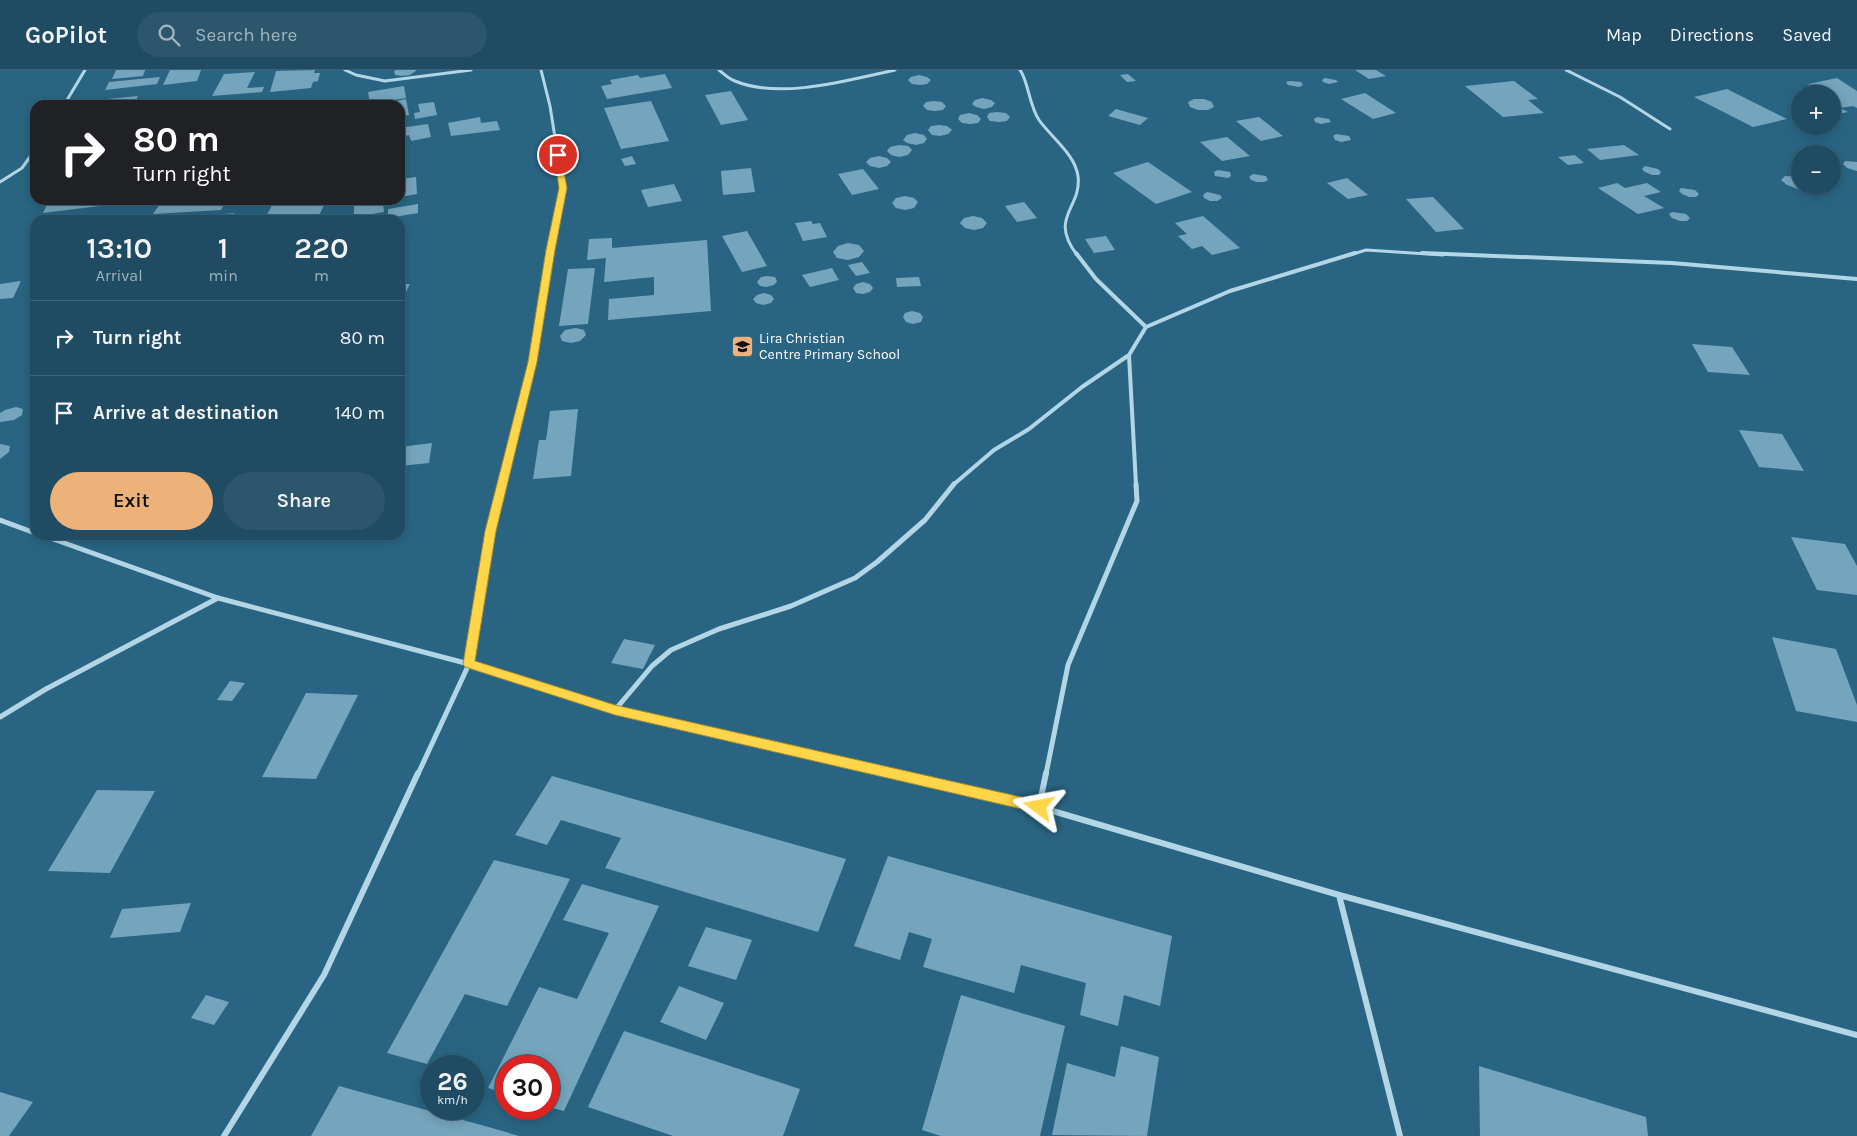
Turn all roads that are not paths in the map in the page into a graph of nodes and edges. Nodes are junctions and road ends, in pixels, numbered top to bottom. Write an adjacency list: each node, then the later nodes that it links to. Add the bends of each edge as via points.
1 (85, 70): 9 (street)
2 (345, 70): 3 (street, via 385,81)
3 (470, 70)
4 (541, 70): 20 (street, via 563,188 533,362 491,531)
5 (719, 70): 6 (street, via 748,86 767,89 838,82)
6 (895, 70)
7 (1020, 70): 14 (street, via 1034,110 1075,167 1079,180 1064,226 1067,240 1078,260)
8 (1566, 70): 10 (street, via 1646,111)
9 (67, 100)
10 (1670, 129)
11 (30, 157): 12 (street, via 22,168)
12 (0, 182)
13 (1857, 278): 14 (street, via 1672,263 1366,250 1230,290)
14 (1146, 327): 15 (street)
15 (1129, 355): 21 (street, via 1029,429 994,450 953,484 925,520 855,578 791,606 719,629 671,650 652,666); 23 (street, via 1137,501 1068,665)
16 (0, 520): 17 (street)
17 (30, 530)
18 (56, 540): 19 (street)
19 (218, 598): 20 (street); 22 (street)
20 (469, 664): 21 (street); 26 (street, via 324,975)
21 (615, 710): 23 (street)
22 (0, 716)
23 (1039, 807): 24 (street)
24 (1339, 896): 25 (street); 27 (street)
25 (1857, 1034)
26 (224, 1136)
27 (1400, 1136)

